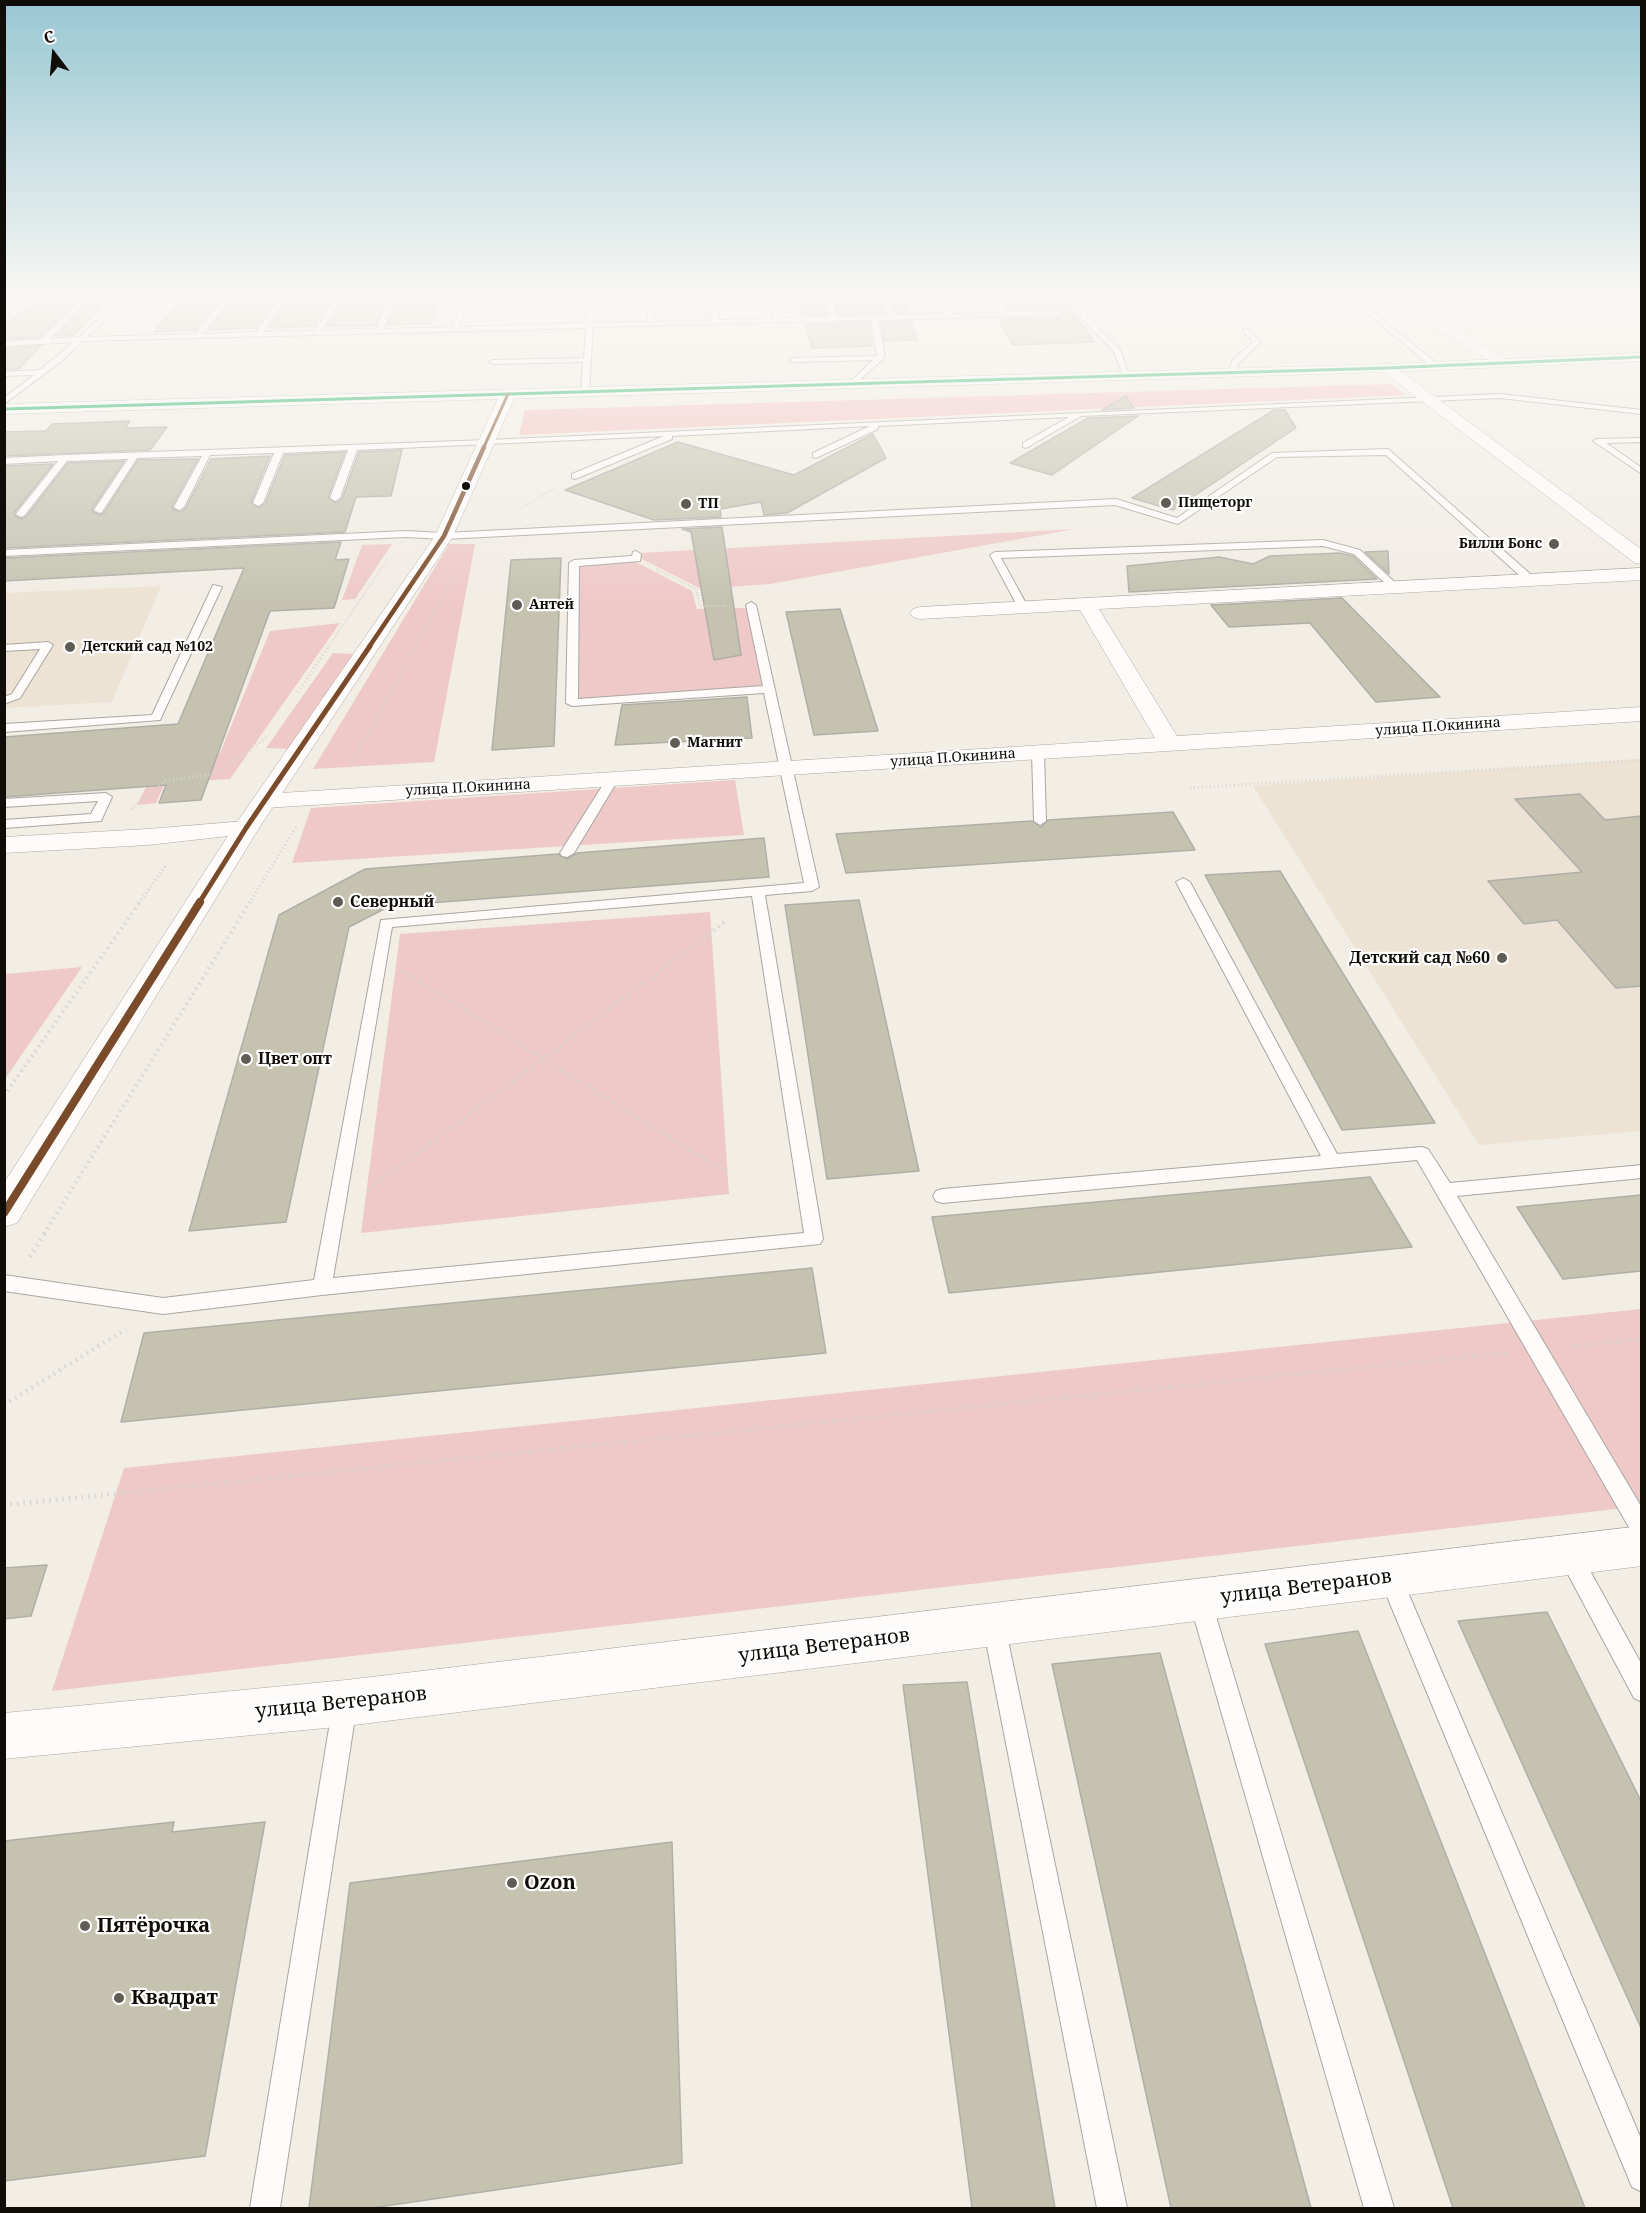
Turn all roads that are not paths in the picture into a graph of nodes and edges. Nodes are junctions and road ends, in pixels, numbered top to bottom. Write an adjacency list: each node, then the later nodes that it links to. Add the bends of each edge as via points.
1 (398, 397): 6 (main road)
2 (507, 397): 12 (main road)
3 (1453, 397): 5 (lane)
4 (1511, 397): 7 (lane)
5 (1426, 398): 8 (lane); 31 (street)
6 (4, 409)
7 (1641, 412)
8 (1082, 413): 9 (lane); 13 (lane)
9 (882, 423): 10 (lane); 17 (lane)
10 (680, 432): 12 (lane); 22 (lane)
11 (1641, 440): 21 (lane, via 1597,441)
12 (488, 441): 14 (lane); 28 (main road)
13 (1026, 445)
14 (354, 446): 15 (lane); 23 (lane)
15 (280, 449): 16 (lane); 24 (lane)
16 (208, 452): 18 (lane); 25 (lane)
17 (816, 455)
18 (134, 456): 19 (lane); 26 (lane)
19 (65, 458): 20 (lane); 27 (lane)
20 (4, 461)
21 (1641, 472)
22 (575, 476)
23 (335, 498)
24 (258, 503)
25 (179, 507)
26 (99, 510)
27 (21, 514)
28 (444, 537): 29 (lane, via 406,534); 33 (lane, via 1116,502 1178,521 1275,456 1388,452); 49 (main road)
29 (4, 553)
30 (636, 556): 41 (lane, via 574,563 572,703)
31 (1641, 560)
32 (1641, 574): 33 (street)
33 (1532, 581): 35 (street)
34 (217, 587): 44 (lane, via 156,718)
35 (1396, 588): 36 (street); 38 (lane, via 1357,552 1323,543 995,555)
36 (1086, 604): 38 (street); 45 (street)
37 (751, 605): 41 (lane)
38 (1023, 607): 39 (street)
39 (920, 613)
40 (4, 648): 42 (lane, via 48,645 16,696)
41 (769, 689): 47 (lane)
42 (4, 701)
43 (1641, 714): 45 (street, улица П.Окинина)
44 (4, 728)
45 (1170, 744): 46 (street, улица П.Окинина)
46 (1038, 753): 47 (street, улица П.Окинина); 51 (lane)
47 (787, 769): 48 (street, улица П.Окинина); 57 (lane, via 812,887)
48 (612, 780): 49 (street, улица П.Окинина); 55 (lane)
49 (264, 801): 53 (main road)
50 (4, 803): 52 (lane, via 106,797 96,818)
51 (1040, 821)
52 (4, 824)
53 (246, 828): 54 (street); 62 (main road)
54 (4, 845)
55 (567, 854)
56 (1183, 882): 58 (lane)
57 (758, 894): 64 (lane, via 386,923); 64 (lane, via 814,1239)
58 (1332, 1161): 60 (lane, via 1422,1153); 61 (lane)
59 (1641, 1171): 60 (lane)
60 (1445, 1190): 65 (lane)
61 (942, 1196)
62 (4, 1213)
63 (9, 1284): 64 (lane, via 163,1306)
64 (322, 1287)
65 (1641, 1529)
66 (1641, 1546): 67 (street, улица Ветеранов)
67 (1570, 1556): 68 (street, улица Ветеранов); 71 (lane)
68 (1390, 1577): 69 (street, улица Ветеранов); 74 (lane)
69 (1200, 1600): 70 (street, улица Ветеранов); 77 (lane)
70 (994, 1626): 72 (street, улица Ветеранов); 76 (lane)
71 (1641, 1690)
72 (346, 1703): 73 (street, улица Ветеранов); 75 (lane)
73 (4, 1736)
74 (1641, 2178)
75 (266, 2208)
76 (1112, 2208)
77 (1379, 2208)

